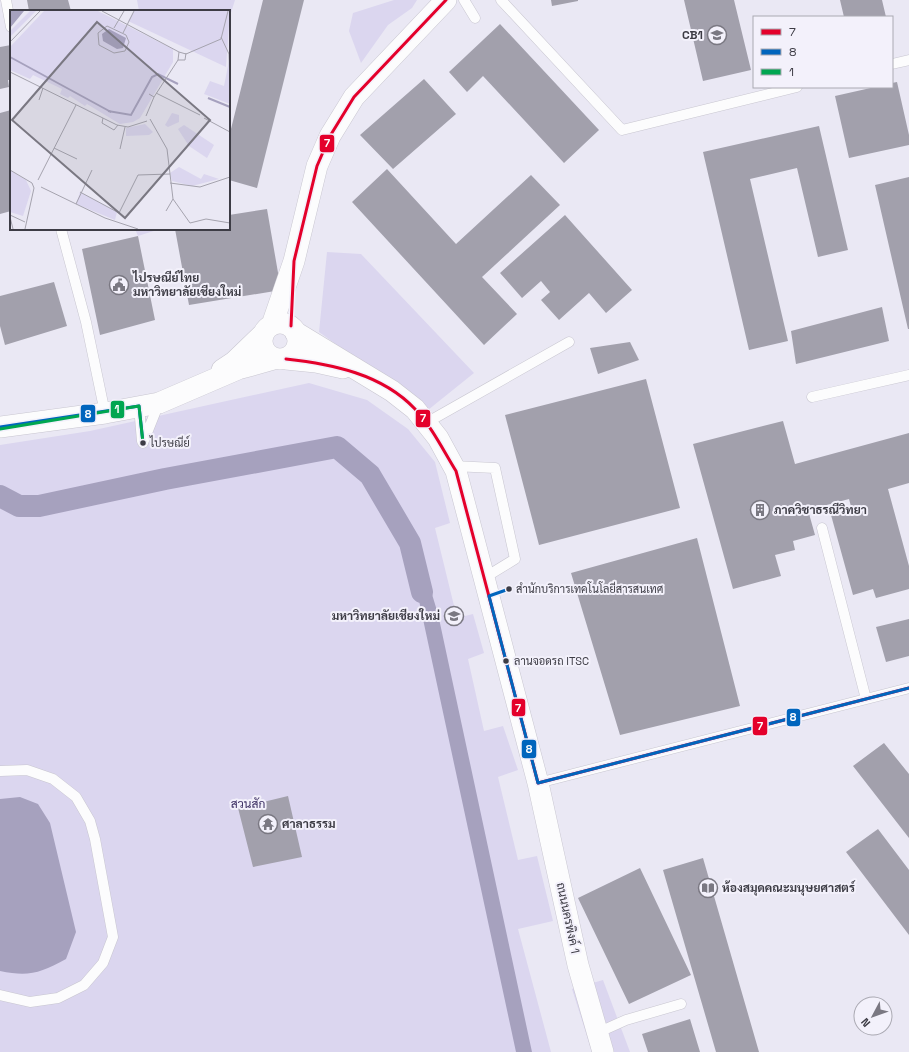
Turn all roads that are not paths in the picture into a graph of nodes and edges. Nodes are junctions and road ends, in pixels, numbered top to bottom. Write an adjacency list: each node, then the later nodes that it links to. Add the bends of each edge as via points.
1 (6, 0): 6 (lane)
2 (446, 0): 11 (street, via 354,97 340,119 317,166)
3 (464, 0): 5 (lane)
4 (500, 0): 9 (lane, via 622,130)
5 (475, 18)
6 (10, 22)
7 (909, 60): 8 (lane)
8 (893, 64)
9 (794, 88)
10 (61, 230): 19 (lane, via 86,322)
11 (280, 329): 13 (street, via 298,346 291,356); 13 (street, via 262,339 264,351); 15 (street); 16 (street)
12 (569, 342): 20 (lane)
13 (280, 359): 15 (street, via 316,362); 16 (street, via 238,369)
14 (909, 375): 17 (lane)
15 (370, 378): 20 (street, ถนนนครพิงค์ 1, via 415,409)
16 (202, 384): 18 (street)
17 (812, 397)
18 (149, 405): 18 (lane, via 143,443); 19 (lane)
19 (105, 413): 21 (lane)
20 (426, 423): 22 (street, ถนนนครพิงค์ 1, via 438,438)
21 (0, 428)
22 (453, 466): 24 (street, ถนนนครพิงค์ 1); 24 (lane, via 495,468 515,559)
23 (822, 528): 26 (lane)
24 (484, 578): 28 (street, ถนนนครพิงค์ 1)
25 (909, 688): 26 (lane)
26 (866, 699): 28 (lane)
27 (0, 771): 29 (lane, via 27,770 53,779 76,797 90,821 95,839 113,937 103,963 84,984 58,998 30,1002)
28 (538, 783): 31 (street, ถนนนครพิงค์ 1, via 578,966)
29 (0, 994)
30 (681, 1004): 31 (lane, via 626,1020)
31 (600, 1042)

